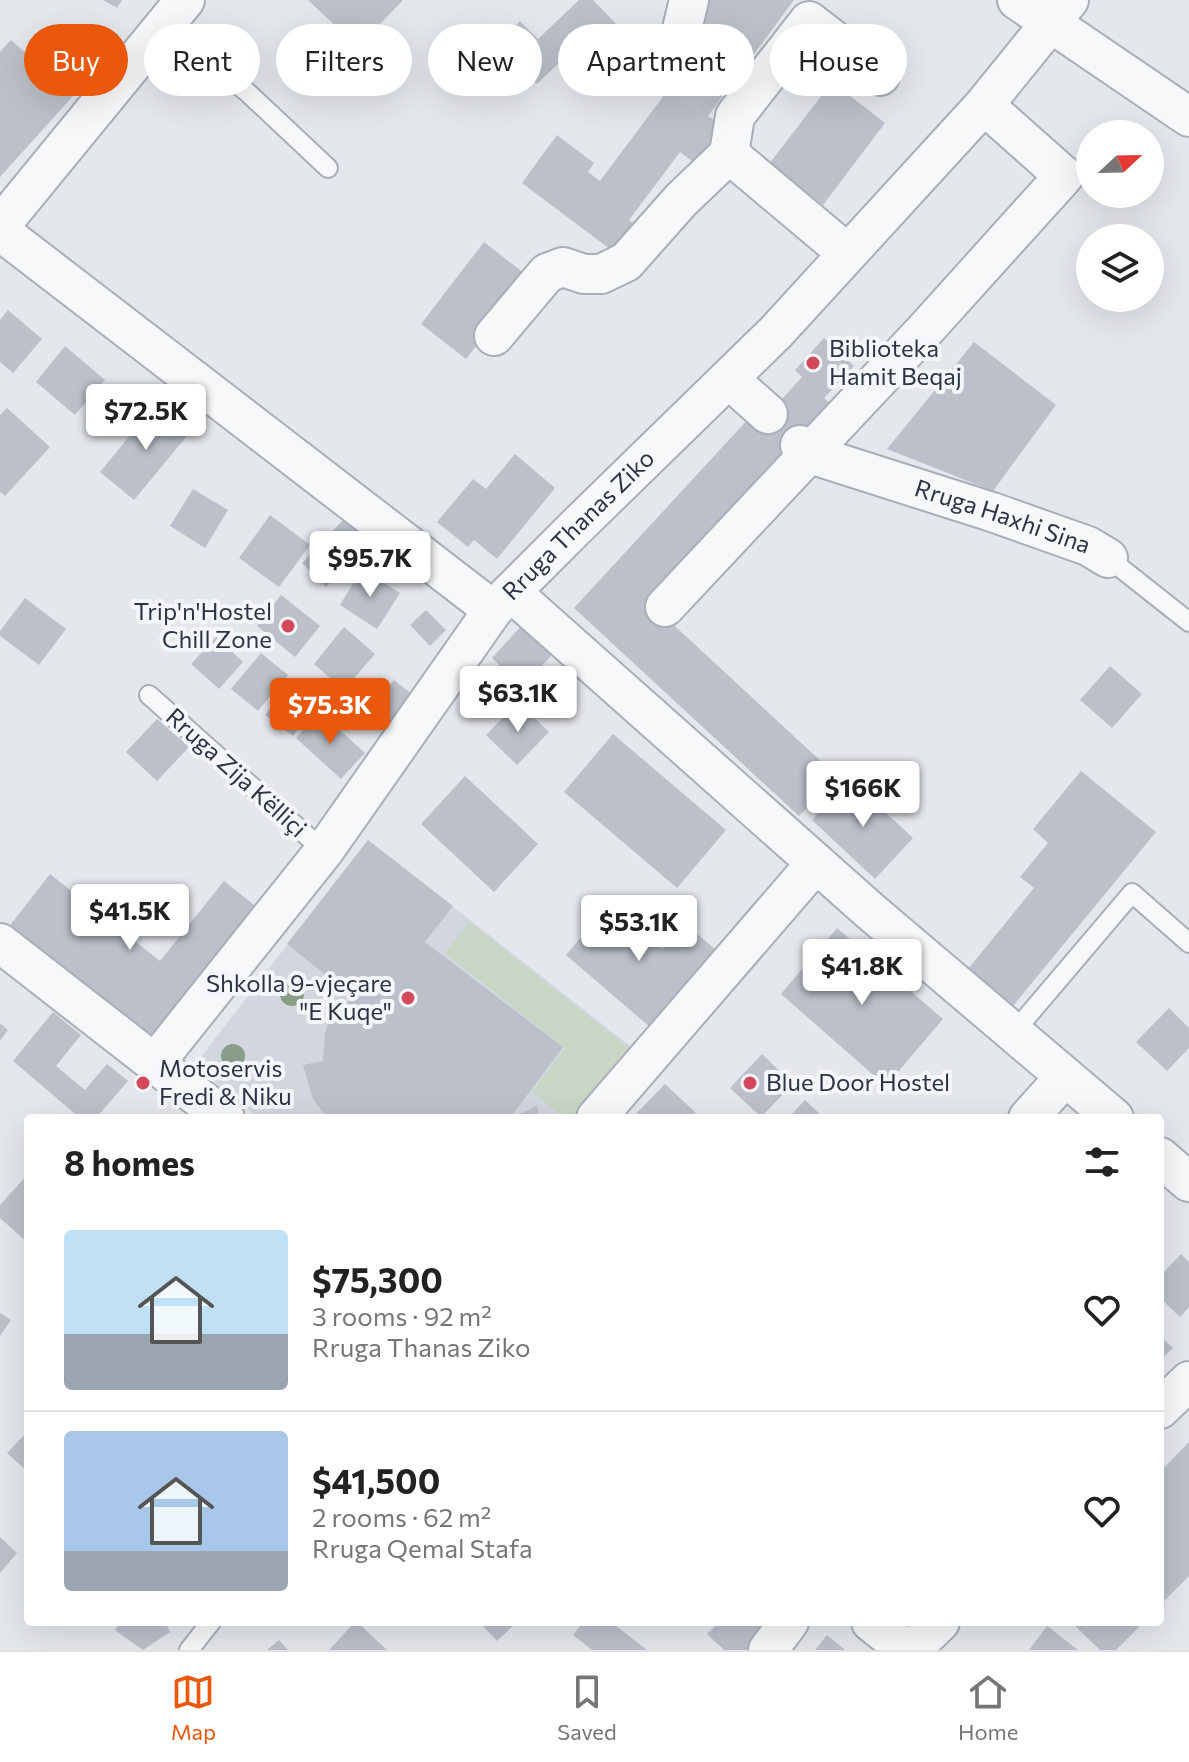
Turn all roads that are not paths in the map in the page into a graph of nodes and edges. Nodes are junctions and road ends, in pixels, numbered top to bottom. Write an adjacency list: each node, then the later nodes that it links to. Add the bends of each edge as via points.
1 (689, 0): 5 (street)
2 (1017, 0): 3 (street)
3 (1060, 12): 7 (street, Rruga Thanas Ziko); 8 (street)
4 (174, 13): 10 (lane); 11 (street)
5 (683, 24)
6 (770, 63): 9 (street, via 726,110)
7 (984, 105): 12 (street, Rruga Thanas Ziko); 16 (street, via 1064,176 976,275)
8 (1189, 117)
9 (729, 154): 12 (street); 13 (street, via 626,262 601,274 563,267 547,273)
10 (328, 168)
11 (0, 228): 18 (street)
12 (847, 253): 14 (street, Rruga Thanas Ziko)
13 (494, 336)
14 (729, 379): 15 (street); 18 (street, Rruga Thanas Ziko)
15 (768, 414)
16 (805, 449): 17 (street, Rruga Haxhi Sina, via 1088,546); 19 (street)
17 (1108, 558): 20 (lane, Rruga Haxhi Sina)
18 (502, 601): 22 (street, Rruga Thanas Ziko); 23 (street)
19 (665, 607)
20 (1189, 622)
21 (149, 695): 22 (lane, Rruga Zija Këlliçi)
22 (324, 851): 27 (street, Rruga Thanas Ziko)
23 (816, 863): 26 (street); 30 (street)
24 (0, 943): 27 (street)
25 (1189, 943): 26 (lane, via 1132,893)
26 (1014, 1032): 28 (street)
27 (155, 1063): 29 (street)
28 (1065, 1077): 31 (street); 32 (street)
29 (220, 1114)
30 (599, 1114)
31 (1032, 1114)
32 (1109, 1114)
33 (1164, 1160): 34 (street)
34 (1189, 1182)
35 (1189, 1381): 36 (street)
36 (1164, 1405)
37 (208, 1626): 41 (lane)
38 (786, 1626): 42 (street)
39 (876, 1626): 43 (street)
40 (935, 1626): 43 (street)
41 (189, 1650)
42 (768, 1650)
43 (908, 1650)

